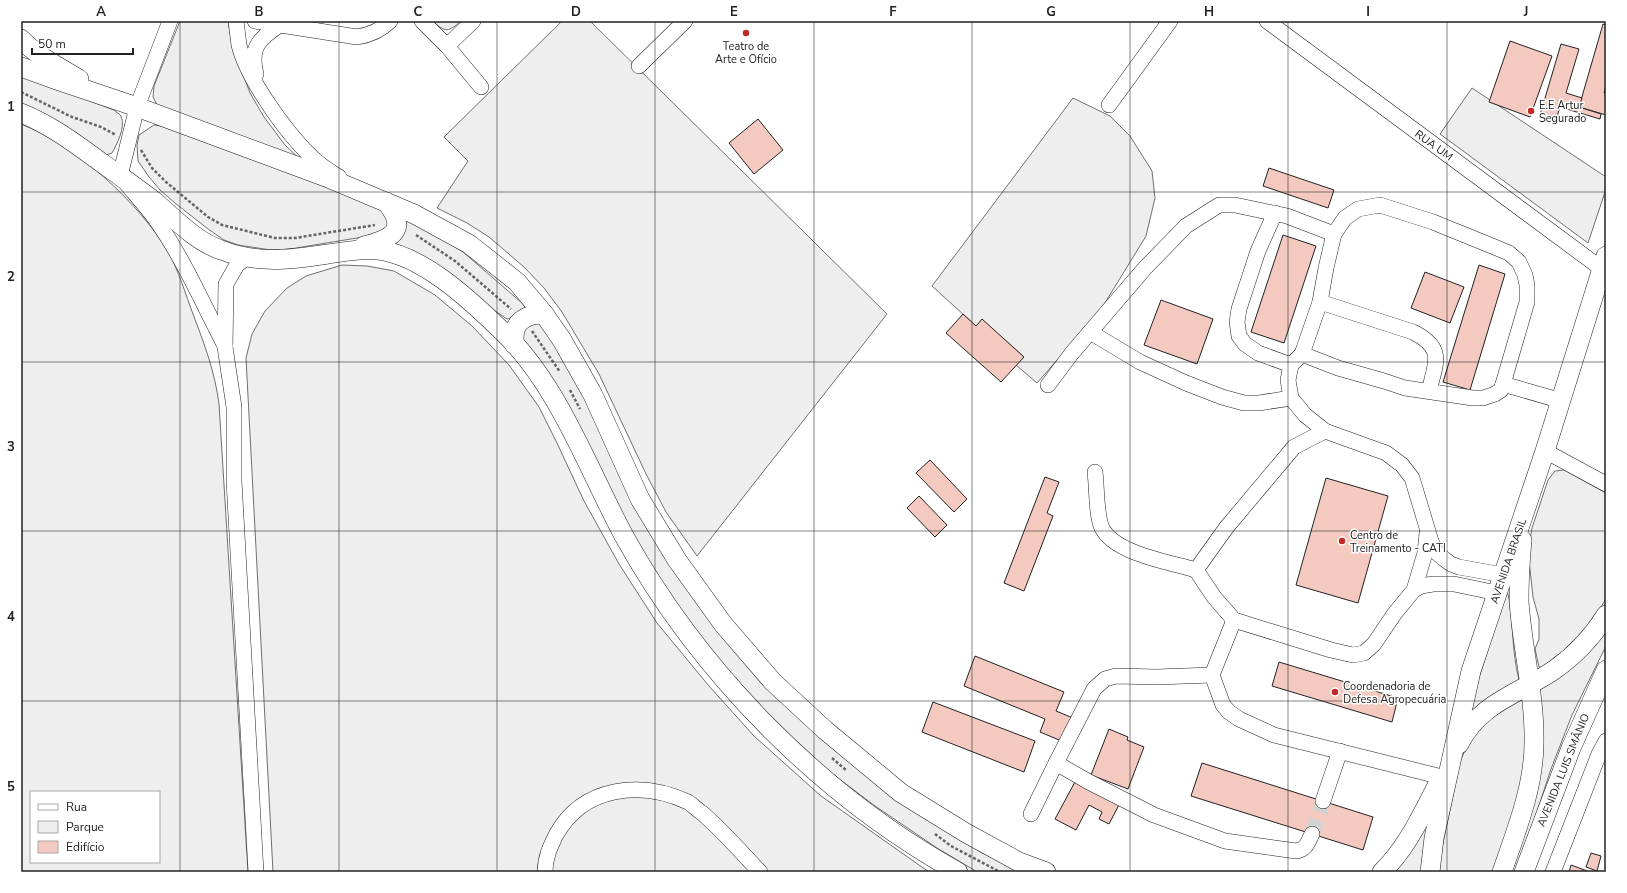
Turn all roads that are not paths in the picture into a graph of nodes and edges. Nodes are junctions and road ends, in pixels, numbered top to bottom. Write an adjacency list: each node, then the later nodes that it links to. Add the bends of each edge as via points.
1 (170, 21): 19 (street)
2 (236, 21): 16 (street, via 240,46)
3 (255, 21): 10 (street)
4 (390, 21): 10 (street, via 370,35 357,37)
5 (422, 21): 12 (street)
6 (473, 21): 12 (street)
7 (685, 21): 13 (street)
8 (1170, 21): 18 (street)
9 (1267, 21): 28 (street, RUA UM)
10 (281, 24): 16 (street, via 256,45 253,60)
11 (21, 39): 17 (main road, via 48,61)
12 (447, 46): 15 (street)
13 (639, 66)
14 (21, 67): 17 (main road)
15 (480, 87)
16 (263, 96): 22 (street, via 297,142 320,165)
17 (115, 100): 19 (main road)
18 (1109, 106)
19 (137, 107): 21 (street); 22 (main road)
20 (21, 113): 21 (main road, via 56,130)
21 (120, 176): 27 (main road, via 218,250); 33 (street, via 170,242)
22 (361, 192): 23 (main road)
23 (386, 202): 26 (main road, via 395,212 397,219 392,234 387,239); 30 (main road, via 469,244 517,282)
24 (1275, 213): 25 (street); 31 (street, via 1235,205 1218,205 1186,226); 35 (street, via 1258,251 1237,322 1239,336 1245,344 1258,353)
25 (1334, 234): 29 (street); 36 (street, via 1345,218 1358,209 1380,205 1433,222 1509,253 1519,262 1525,275 1527,302)
26 (345, 251): 27 (main road, via 284,260); 32 (main road, via 381,250 418,262 459,292)
27 (247, 257): 33 (street, via 237,264 226,284)
28 (1604, 262): 40 (main road, AVENIDA BRASIL)
29 (1320, 302): 34 (street); 38 (street, via 1413,332 1432,344 1436,363)
30 (544, 314): 32 (main road, via 534,314 522,319 515,330); 66 (main road, via 593,395 640,498 677,560 723,624 773,682 825,730 901,793 966,833 1012,858)
31 (1090, 332): 37 (street); 39 (street, via 1140,362 1222,397 1244,403)
32 (514, 344): 65 (main road, via 535,369 566,419 640,564 671,611 710,662 773,732 818,773 891,830)
33 (225, 347): 62 (street, via 234,407 234,481)
34 (1302, 354): 35 (street); 38 (street, via 1338,368 1405,388)
35 (1290, 365): 39 (street, via 1288,380)
36 (1504, 384): 38 (street, via 1495,394 1483,398); 40 (street)
37 (1048, 385)
38 (1429, 391)
39 (1291, 398): 41 (street, via 1305,415)
40 (1562, 401): 42 (main road, AVENIDA BRASIL)
41 (1326, 431): 46 (street, via 1386,453 1402,465 1412,478); 47 (street, via 1294,447 1226,528)
42 (1545, 451): 44 (street); 45 (main road, AVENIDA BRASIL)
43 (1095, 472): 47 (street, via 1100,518 1108,536 1143,555)
44 (1606, 484)
45 (1526, 509): 48 (main road, AVENIDA BRASIL); 54 (main road, via 1520,602)
46 (1428, 531): 48 (street, via 1436,552 1450,564 1477,571); 49 (street, via 1425,553)
47 (1196, 570): 51 (street, via 1214,597)
48 (1500, 584): 49 (street, via 1442,584 1421,586); 58 (main road, AVENIDA BRASIL, via 1471,671)
49 (1414, 590): 51 (street, via 1374,644 1364,653 1353,655)
50 (1606, 615): 54 (main road, via 1577,650 1554,670)
51 (1234, 620): 53 (street)
52 (1606, 670): 70 (main road, AVENIDA LUIS SMÂNIO, via 1571,748)
53 (1212, 675): 56 (street, via 1222,705 1239,719 1274,735); 57 (street, via 1116,676 1105,679 1094,689)
54 (1530, 684): 58 (main road, via 1477,718 1465,731); 69 (main road, via 1534,743 1529,783)
55 (1606, 741): 71 (street)
56 (1340, 751): 58 (street); 59 (street)
57 (1056, 763): 60 (street); 61 (street, via 1154,815 1225,841 1296,851 1303,850)
58 (1446, 769): 67 (main road, via 1412,833); 68 (main road, AVENIDA BRASIL)
59 (1324, 802)
60 (1031, 814)
61 (1312, 834)
62 (256, 872)
63 (545, 872): 64 (street, via 547,854 559,830 571,814 586,803 608,793 626,789 664,794 689,803 716,825)
64 (760, 872)
65 (958, 872)
66 (1046, 872)
67 (1382, 872)
68 (1430, 872)
69 (1502, 872)
70 (1524, 872)
71 (1553, 872)

